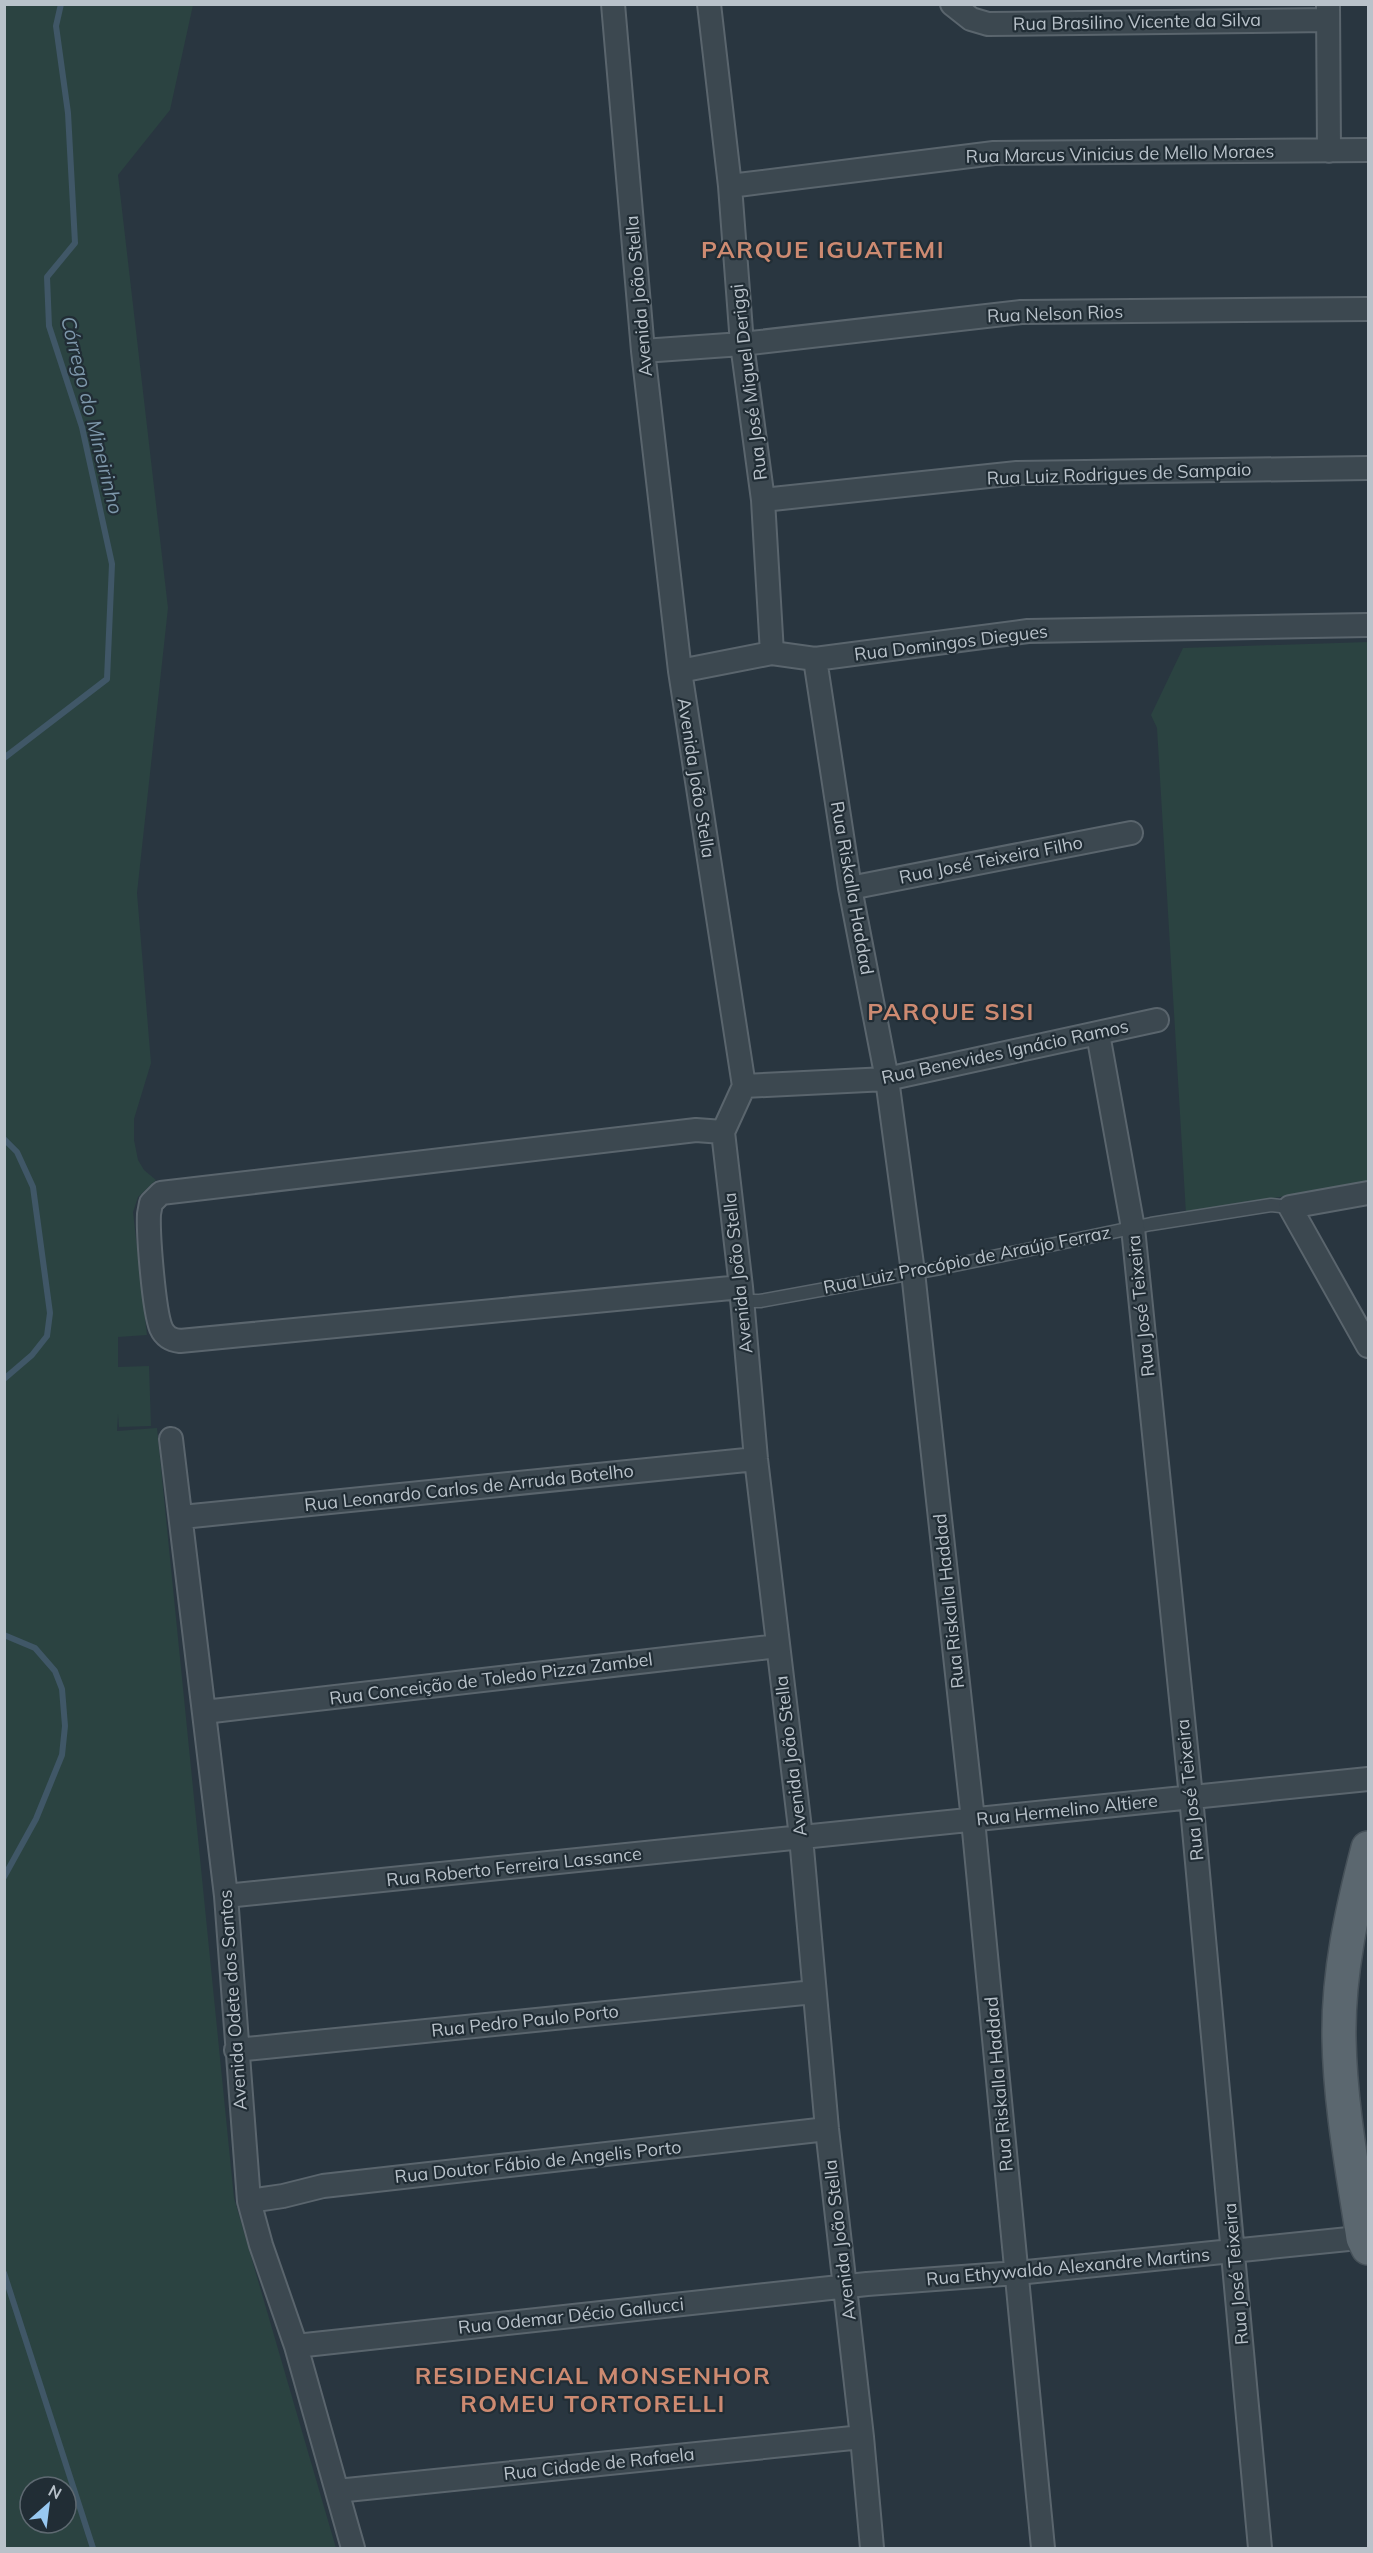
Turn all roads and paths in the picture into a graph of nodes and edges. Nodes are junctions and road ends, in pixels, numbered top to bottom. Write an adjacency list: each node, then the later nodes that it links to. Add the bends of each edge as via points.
1 (613, 4): 10 (street, Avenida João Stella)
2 (709, 4): 7 (street, Rua José Miguel Deriggi)
3 (952, 4): 4 (street, Rua Brasilino Vicente da Silva, via 971,19 988,24)
4 (1328, 12): 6 (street)
5 (1368, 150): 6 (street, Rua Marcus Vinicius de Mello Moraes)
6 (1329, 151): 7 (street, Rua Marcus Vinicius de Mello Moraes, via 994,153)
7 (730, 186): 9 (street, Rua José Miguel Deriggi)
8 (1368, 309): 9 (street, Rua Nelson Rios, via 1021,312)
9 (742, 344): 10 (street, Rua Nelson Rios); 12 (street, Rua José Miguel Deriggi)
10 (643, 351): 16 (street, Avenida João Stella)
11 (1368, 468): 12 (street, Rua Luiz Rodrigues de Sampaio, via 1017,473)
12 (763, 500): 14 (street, Rua José Miguel Deriggi)
13 (1368, 626): 15 (street, Rua Domingos Diegues, via 1028,631)
14 (772, 653): 15 (street, Rua Domingos Diegues); 16 (street, Rua Domingos Diegues)
15 (815, 659): 18 (street, Rua Riskalla Haddad)
16 (680, 671): 22 (street, Avenida João Stella)
17 (1131, 833): 18 (street, Rua José Teixeira Filho)
18 (850, 888): 21 (street, Rua Riskalla Haddad)
19 (1157, 1020): 20 (street, Rua Benevides Ignácio Ramos)
20 (1098, 1034): 21 (street, Rua Benevides Ignácio Ramos); 26 (street, Rua José Teixeira)
21 (887, 1079): 22 (street, Rua Benevides Ignácio Ramos); 27 (street, Rua Riskalla Haddad)
22 (744, 1086): 23 (street)
23 (723, 1132): 28 (street, Avenida João Stella); 28 (street, via 696,1130 161,1193 151,1203 149,1214 157,1308 166,1335 180,1341)
24 (1368, 1193): 25 (street, Rua Luiz Procópio de Araújo Ferraz)
25 (1290, 1207): 26 (lane, Rua Luiz Procópio de Araújo Ferraz, via 1271,1205); 29 (street)
26 (1133, 1228): 27 (lane, Rua Luiz Procópio de Araújo Ferraz); 36 (street, Rua José Teixeira)
27 (913, 1272): 28 (lane, Rua Luiz Procópio de Araújo Ferraz, via 760,1300); 37 (street, Rua Riskalla Haddad)
28 (742, 1294): 31 (street, Avenida João Stella)
29 (1368, 1346)
30 (171, 1439): 32 (street, Avenida Odete dos Santos)
31 (756, 1459): 32 (street, Rua Leonardo Carlos de Arruda Botelho); 33 (street, Avenida João Stella)
32 (182, 1517): 34 (street, Avenida Odete dos Santos)
33 (778, 1646): 34 (street, Rua Conceição de Toledo Pizza Zambel); 38 (street, Avenida João Stella)
34 (204, 1712): 40 (street, Avenida Odete dos Santos)
35 (1368, 1779): 36 (street, Rua Hermelino Altiere)
36 (1191, 1797): 37 (street, Rua Hermelino Altiere); 46 (street, Rua José Teixeira)
37 (974, 1820): 38 (street, Rua Hermelino Altiere); 47 (street, Rua Riskalla Haddad)
38 (801, 1837): 40 (street, Rua Roberto Ferreira Lassance); 41 (street, Avenida João Stella)
39 (1368, 1848): 45 (main road, via 1350,1917 1339,2037 1349,2147)
40 (226, 1896): 42 (street, Avenida Odete dos Santos)
41 (814, 1992): 42 (street, Rua Pedro Paulo Porto); 43 (street, Avenida João Stella)
42 (236, 2050): 44 (street, Avenida Odete dos Santos)
43 (827, 2129): 44 (street, Rua Doutor Fábio de Angelis Porto, via 322,2186); 48 (street, Avenida João Stella)
44 (249, 2201): 49 (street, Avenida Odete dos Santos)
45 (1366, 2241): 46 (street, Rua Ethywaldo Alexandre Martins)
46 (1234, 2252): 47 (street, Rua Ethywaldo Alexandre Martins); 55 (street, Rua José Teixeira)
47 (1017, 2273): 48 (street, Rua Ethywaldo Alexandre Martins); 54 (street, Rua Riskalla Haddad)
48 (846, 2286): 49 (street, Rua Odemar Décio Gallucci); 50 (street, Avenida João Stella)
49 (296, 2346): 51 (street, Avenida Odete dos Santos)
50 (862, 2437): 51 (street, Rua Cidade de Rafaela); 53 (street, Avenida João Stella)
51 (337, 2491): 52 (street, Avenida Odete dos Santos)
52 (353, 2548)
53 (872, 2548)
54 (1043, 2548)
55 (1260, 2548)

